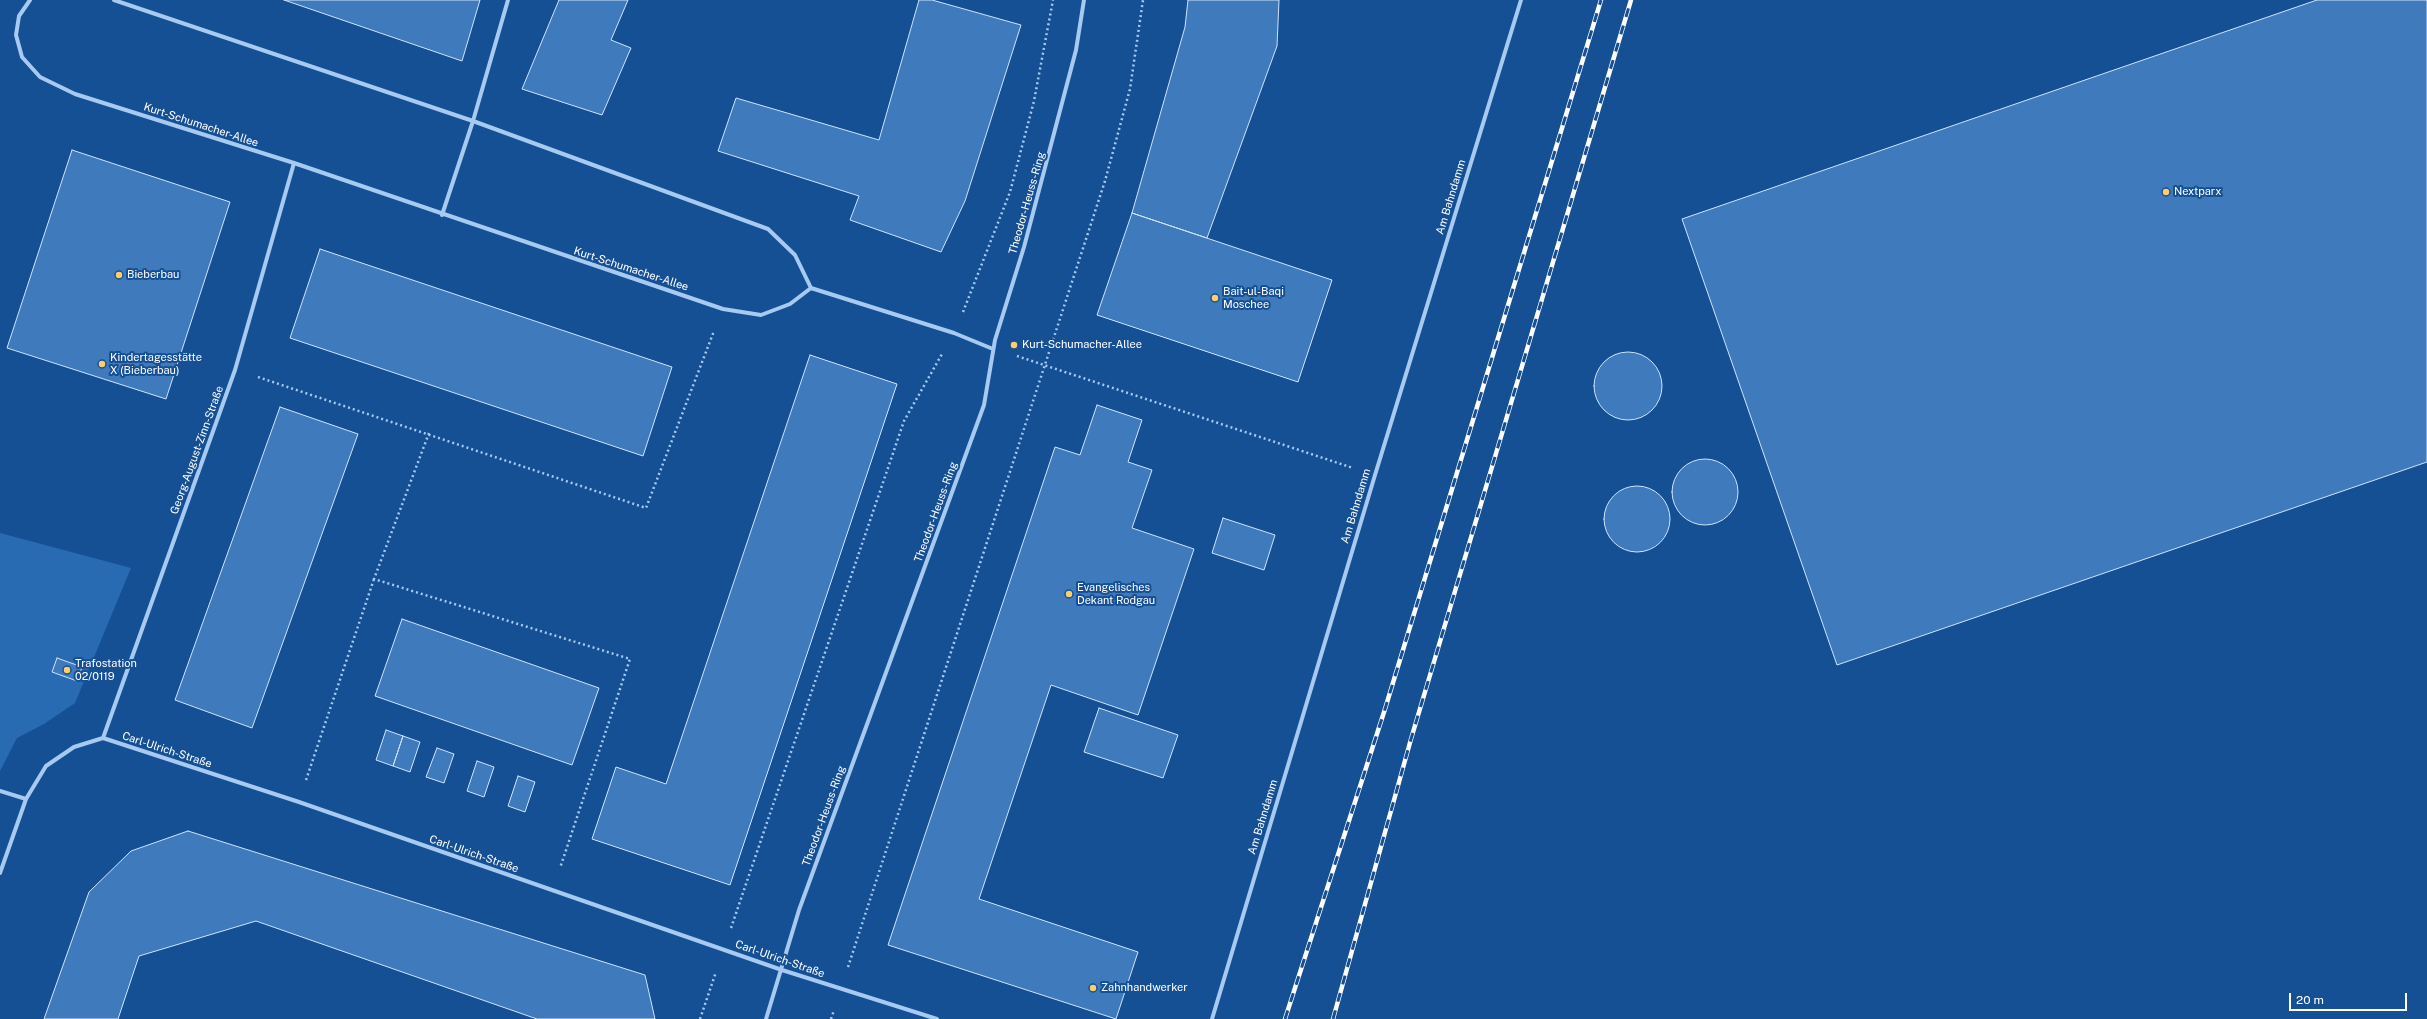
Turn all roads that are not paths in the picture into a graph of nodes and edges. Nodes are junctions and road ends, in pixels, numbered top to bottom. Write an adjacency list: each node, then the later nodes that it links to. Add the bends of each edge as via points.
1 (30, 0): 7 (street, Kurt-Schumacher-Allee, via 19,16 16,35 22,57 40,77 75,94)
2 (114, 0): 6 (street)
3 (508, 0): 6 (street)
4 (1084, 0): 10 (street, Theodor-Heuss-Ring, via 1076,50 1053,140)
5 (1521, 0): 18 (street, Am Bahndamm)
6 (473, 121): 8 (street); 9 (street, via 768,229 795,255)
7 (294, 163): 8 (street, Kurt-Schumacher-Allee); 11 (street, Georg-August-Zinn-Straße, via 235,370)
8 (442, 215): 9 (street, Kurt-Schumacher-Allee, via 723,309 761,314 790,304)
9 (811, 288): 10 (street, via 954,333)
10 (993, 349): 15 (street, Theodor-Heuss-Ring, via 984,405 799,910)
11 (103, 738): 13 (street, via 74,748 46,766); 15 (street, Carl-Ulrich-Straße, via 299,802)
12 (0, 791): 13 (street)
13 (26, 799): 14 (street)
14 (0, 873)
15 (782, 970): 16 (street, Theodor-Heuss-Ring); 17 (street, Carl-Ulrich-Straße)
16 (766, 1019)
17 (937, 1019)
18 (1212, 1019)

